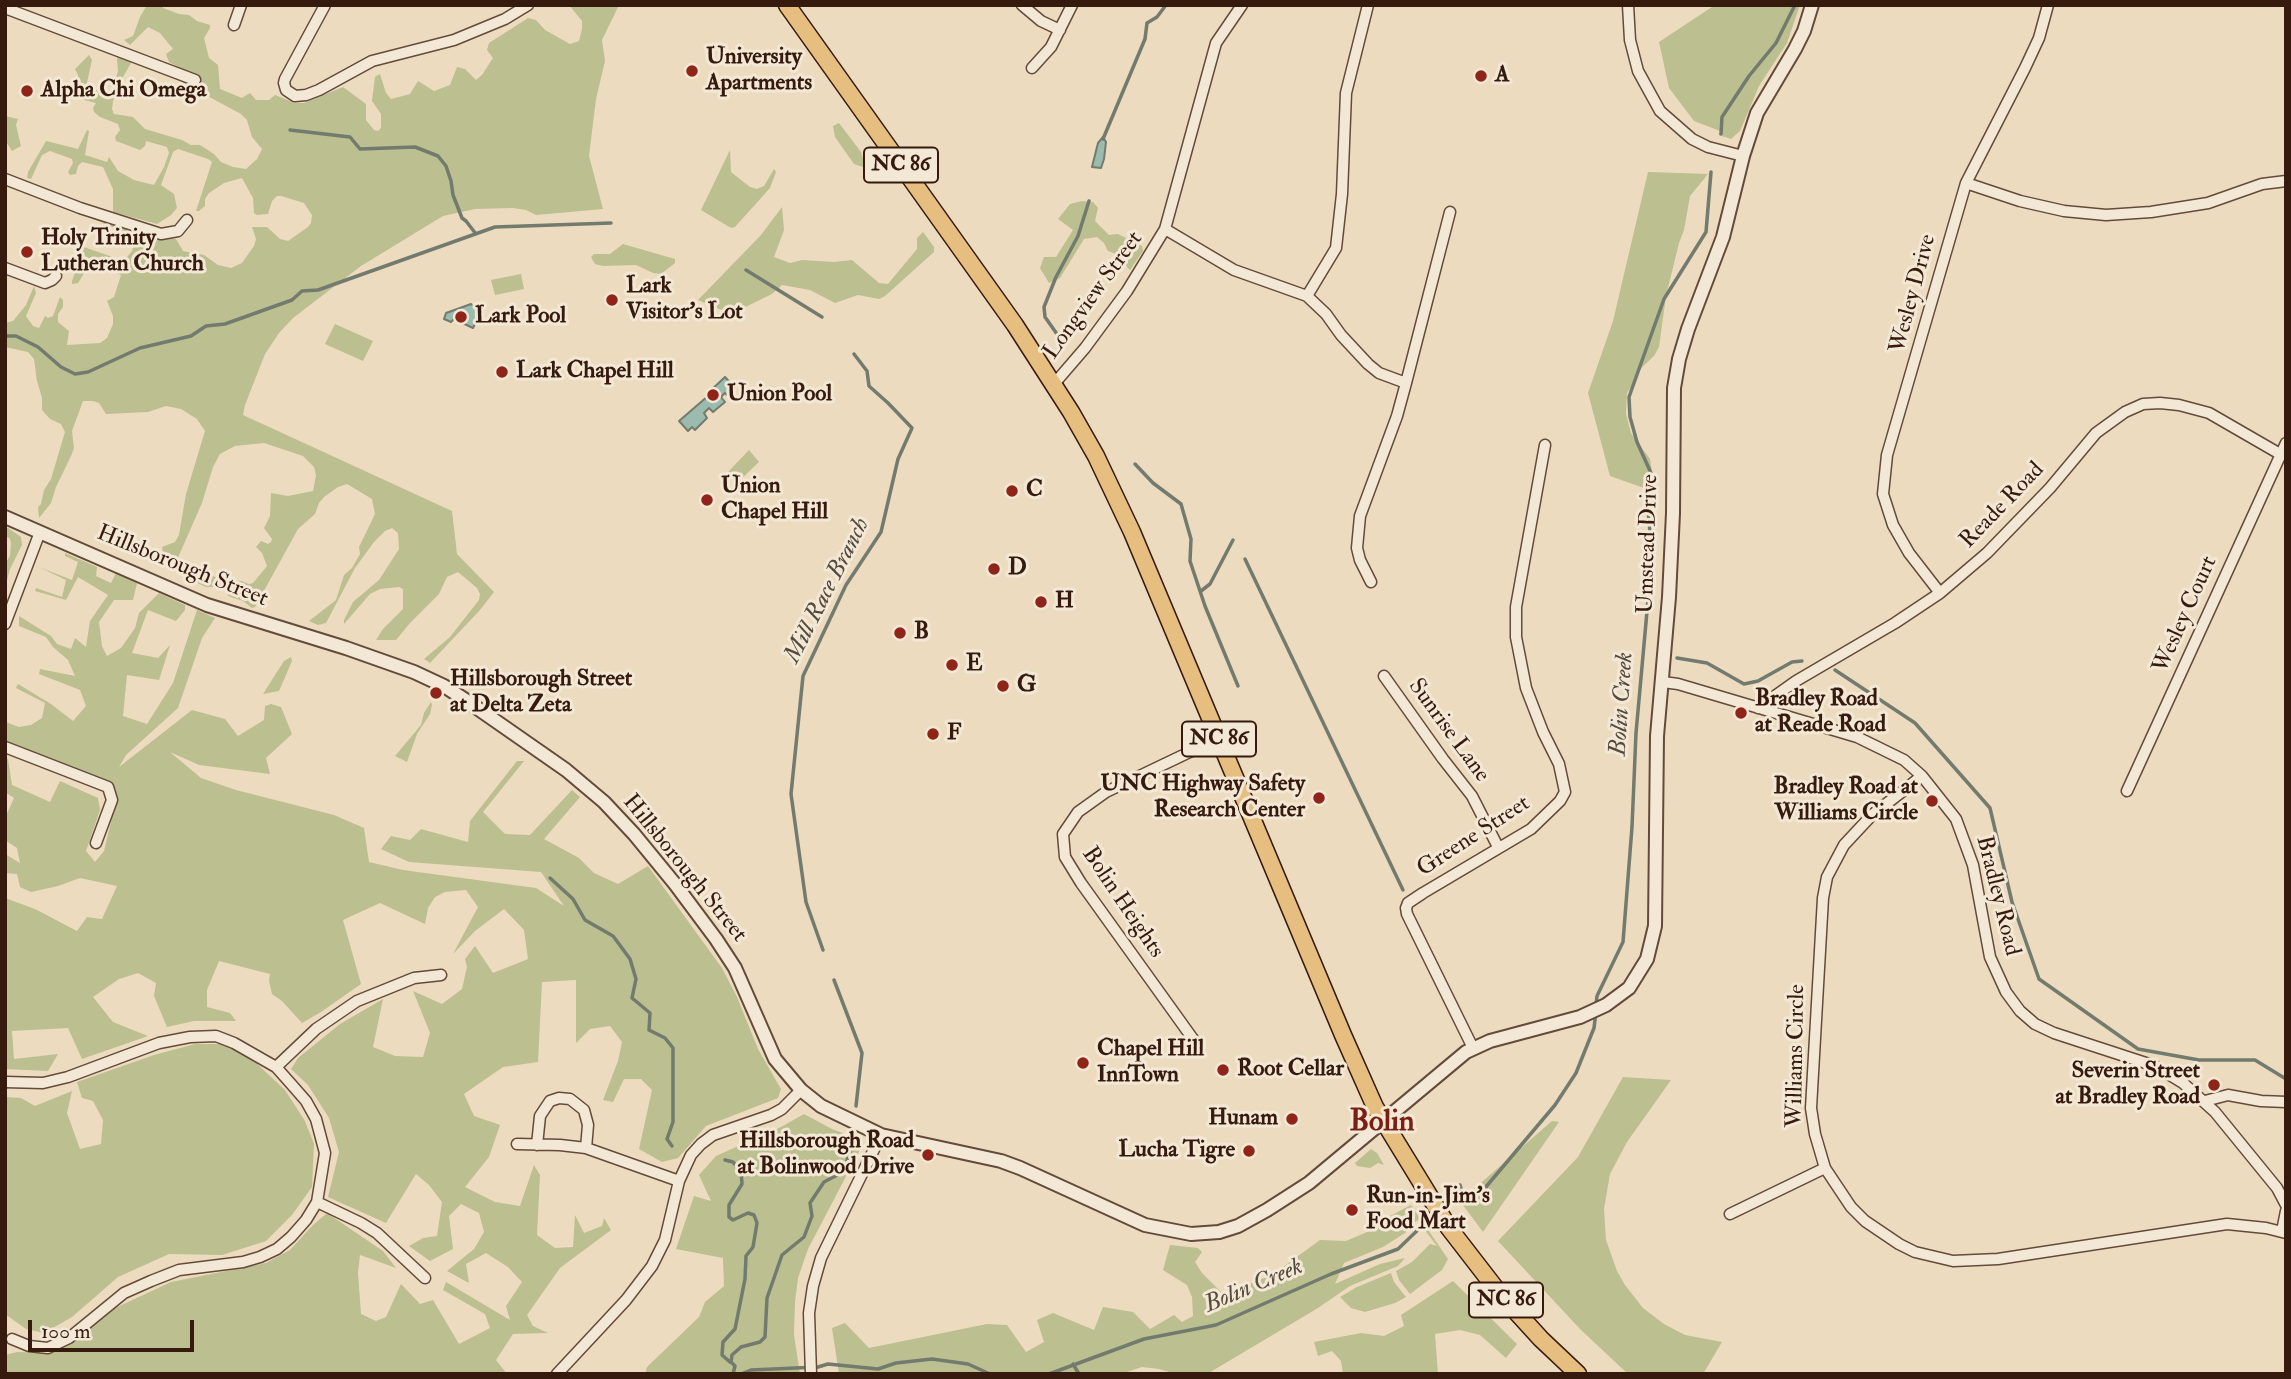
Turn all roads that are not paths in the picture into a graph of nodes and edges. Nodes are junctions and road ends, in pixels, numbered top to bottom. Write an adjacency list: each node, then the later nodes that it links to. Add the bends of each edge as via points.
1 (241, 5): 13 (street)
2 (325, 5): 3 (street, via 285,79 286,90 295,96 306,96 372,61 463,36)
3 (528, 5)
4 (787, 5): 28 (main road, NC 86)
5 (1022, 5): 14 (street)
6 (1072, 5): 14 (street)
7 (1242, 5): 23 (street, Longview Street, via 1216,43)
8 (1368, 5): 26 (street, via 1346,93 1336,248)
9 (1628, 5): 17 (street, via 1638,71 1660,111 1692,139)
10 (1812, 5): 17 (street, Umstead Drive, via 1795,49 1757,113)
11 (2048, 5): 20 (street, Wesley Drive, via 2030,58)
12 (5, 8): 16 (street)
13 (234, 25)
14 (1060, 30): 15 (street)
15 (1032, 68)
16 (195, 80)
17 (1743, 156): 38 (street, Umstead Drive, via 1723,237 1679,359 1674,388 1673,513)
18 (5, 179): 22 (street, via 161,234 178,231)
19 (2286, 181): 20 (street, via 2262,184 2208,204 2106,215 2020,201)
20 (1966, 183): 35 (street, Wesley Drive, via 1888,455 1883,494 1909,553)
21 (1450, 212): 27 (street)
22 (187, 220)
23 (1165, 229): 26 (street, via 1234,270); 28 (street, Longview Street, via 1127,291)
24 (5, 268): 25 (street, via 46,283)
25 (56, 276)
26 (1307, 296): 27 (street, via 1368,364)
27 (1406, 383): 34 (street, via 1360,516 1357,548)
28 (1054, 384): 40 (main road, NC 86, via 1096,456 1132,532)
29 (2286, 443): 31 (street)
30 (1545, 445): 45 (street, Greene Street, via 1516,607 1516,637 1526,688 1559,764 1565,792 1531,829)
31 (2280, 454): 35 (street, Reade Road, via 2209,413 2179,405 2143,404 2096,433 1996,544); 43 (street, Wesley Court)
32 (5, 517): 33 (street, Hillsborough Street)
33 (40, 532): 36 (street); 51 (street, Hillsborough Street, via 207,606 414,672 444,686 566,770 634,834 716,939 741,981 775,1059)
34 (1371, 582)
35 (1940, 593): 39 (street, Reade Road)
36 (5, 624)
37 (1384, 676): 45 (street, Sunrise Lane, via 1472,796)
38 (1663, 682): 39 (street, Bradley Road); 48 (street, Umstead Drive, via 1657,736 1656,926 1647,959 1618,998 1580,1017)
39 (1758, 708): 42 (street, Bradley Road, via 1875,744)
40 (1219, 738): 47 (street, Bolin Heights, via 1106,792 1078,812 1063,834 1065,857 1081,883); 54 (main road, NC 86)
41 (5, 747): 44 (street, via 108,787 112,800)
42 (1922, 776): 52 (street, Bradley Road, via 1956,819 1966,842 1990,957 2020,1011 2054,1033 2155,1066); 59 (street, Williams Circle, via 1857,829 1828,877 1819,939 1811,1108)
43 (2127, 791)
44 (96, 843)
45 (1498, 847): 48 (street, Greene Street, via 1406,908)
46 (440, 975): 49 (street, via 414,978 357,1001)
47 (1193, 1039)
48 (1473, 1048): 54 (street, Umstead Drive)
49 (276, 1067): 50 (street, via 234,1042 216,1036 190,1037 159,1043 68,1077 43,1083); 61 (street, via 306,1101 322,1135 325,1153)
50 (5, 1082)
51 (801, 1090): 55 (street, Hillsborough Street, via 835,1114); 60 (street, via 771,1115 707,1139 691,1156)
52 (2205, 1101): 53 (street, via 2228,1095); 62 (street, Bradley Road)
53 (2286, 1102)
54 (1383, 1121): 55 (street, Hillsborough Street, via 1283,1201 1237,1226 1205,1234 1145,1225 1001,1161); 70 (main road, NC 86, via 1469,1254 1500,1294)
55 (881, 1136): 68 (street, via 821,1258 809,1312)
56 (517, 1144): 57 (street)
57 (537, 1145): 58 (street); 58 (street, via 540,1116 550,1101 559,1098 578,1103 584,1110)
58 (586, 1148): 60 (street)
59 (1825, 1168): 64 (street); 65 (street, Williams Circle, via 1851,1207 1882,1234 1915,1252 1953,1261 1998,1259 2216,1225)
60 (678, 1181): 69 (street, via 665,1240 652,1266)
61 (317, 1202): 66 (street, via 377,1233); 67 (street, via 291,1237 260,1257 179,1270 151,1281 124,1293 69,1338 48,1348)
62 (2286, 1205)
63 (2286, 1211): 65 (street)
64 (1730, 1214)
65 (2284, 1232)
66 (425, 1278)
67 (12, 1339)
68 (811, 1373)
69 (557, 1374)
70 (1578, 1374)

